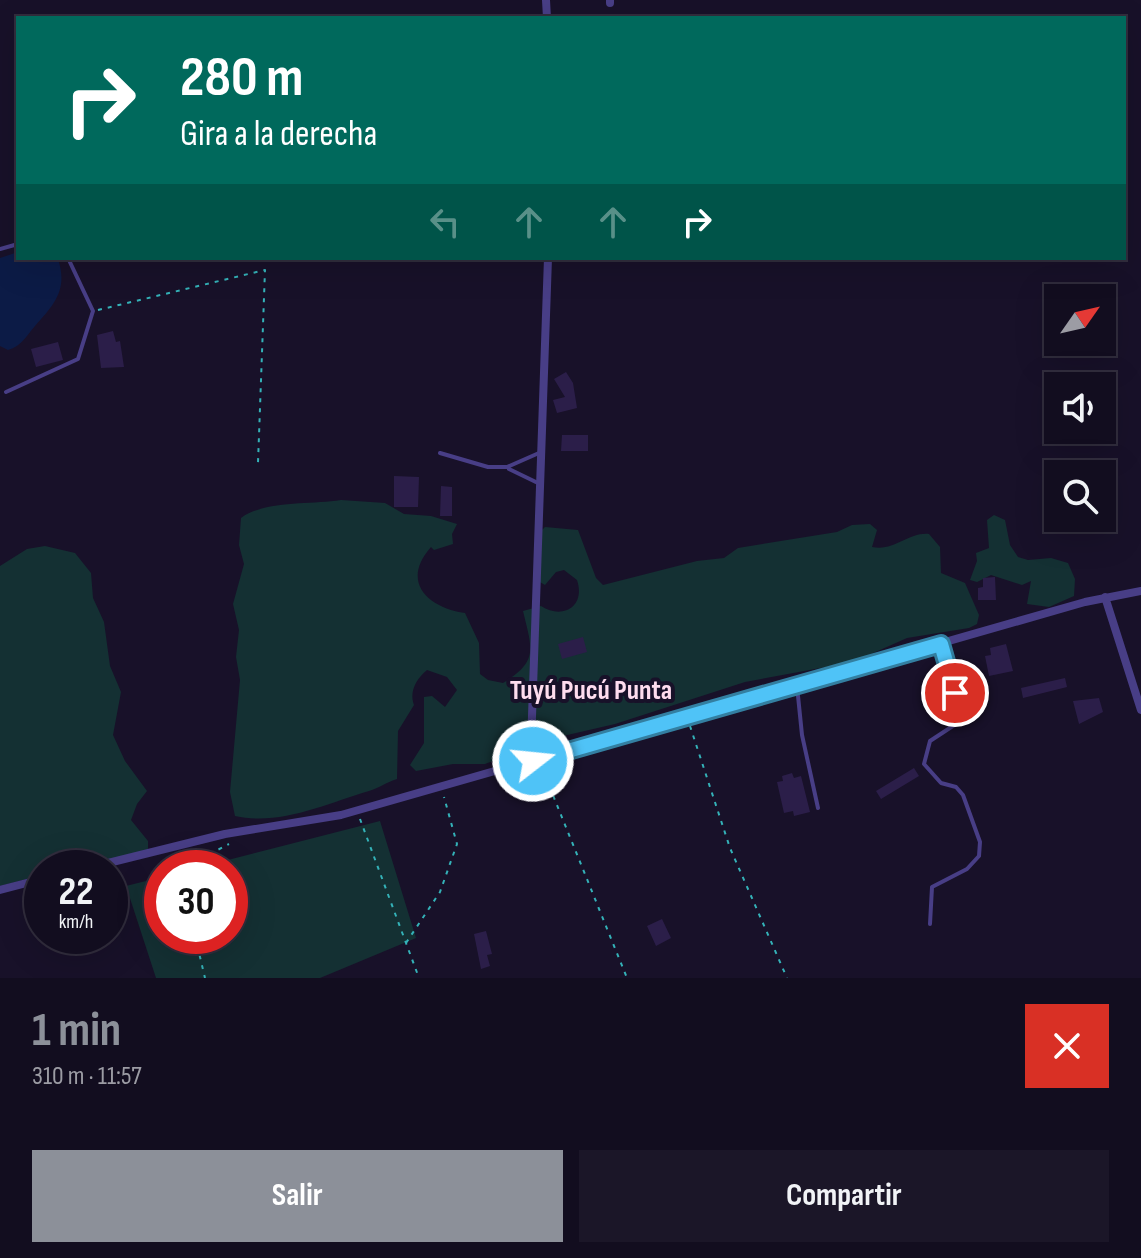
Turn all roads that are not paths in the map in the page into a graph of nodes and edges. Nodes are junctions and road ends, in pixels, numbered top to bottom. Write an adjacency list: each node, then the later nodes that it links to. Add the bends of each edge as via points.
1 (69, 260): 3 (lane, via 93,311 78,359)
2 (548, 260): 4 (street)
3 (6, 392)
4 (541, 452): 6 (lane); 7 (street)
5 (440, 453): 6 (lane)
6 (507, 467): 7 (lane)
7 (540, 484): 13 (street)
8 (1141, 591): 9 (street)
9 (1105, 597): 10 (street); 12 (street)
10 (941, 644): 11 (street); 18 (lane, via 962,720 930,741 924,764 941,783 963,795 980,842 979,856 967,869 932,887)
11 (797, 686): 13 (street); 14 (lane)
12 (1141, 710)
13 (536, 760): 15 (street, via 358,810)
14 (818, 808)
15 (128, 859)
16 (24, 884): 17 (street)
17 (0, 890)
18 (930, 924)

